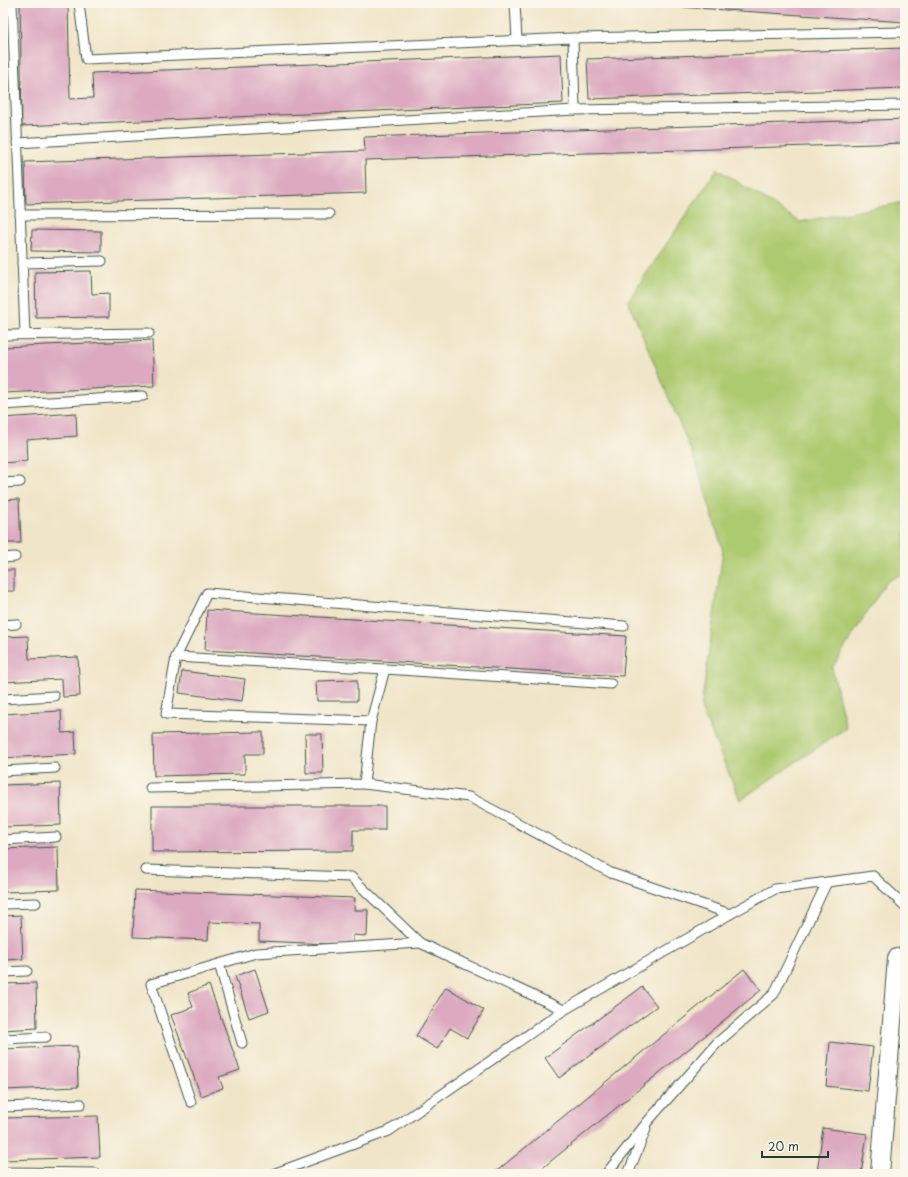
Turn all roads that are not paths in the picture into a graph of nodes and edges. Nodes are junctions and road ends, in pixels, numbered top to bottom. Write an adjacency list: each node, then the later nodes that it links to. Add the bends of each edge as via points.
1 (12, 3): 9 (lane)
2 (79, 3): 6 (lane, via 86,59)
3 (515, 3): 6 (lane)
4 (905, 32): 5 (lane)
5 (573, 38): 6 (lane); 8 (lane)
6 (517, 40)
7 (905, 105): 8 (lane)
8 (576, 110): 9 (lane)
9 (18, 143): 11 (lane)
10 (329, 214): 11 (lane)
11 (20, 215): 13 (lane)
12 (102, 261): 13 (lane)
13 (22, 263): 15 (lane)
14 (149, 333): 15 (lane)
15 (24, 334): 16 (lane)
16 (3, 335)
17 (143, 396): 18 (lane)
18 (3, 405)
19 (20, 482): 20 (lane)
20 (3, 483)
21 (15, 557): 22 (lane)
22 (3, 558)
23 (16, 624): 24 (lane)
24 (3, 625)
25 (624, 626): 26 (lane, via 206,593)
26 (176, 657): 27 (lane); 31 (lane, via 166,714)
27 (385, 669): 28 (lane); 31 (lane)
28 (611, 684)
29 (54, 696): 30 (lane)
30 (3, 699)
31 (371, 721): 34 (lane)
32 (55, 768): 33 (lane)
33 (3, 771)
34 (364, 784): 35 (lane); 43 (lane, via 469,797 611,873)
35 (150, 788)
36 (56, 837): 37 (lane)
37 (3, 840)
38 (146, 870): 44 (lane, via 350,878)
39 (827, 882): 42 (lane, via 873,876); 43 (lane, via 776,889); 56 (lane, via 774,994 717,1043)
40 (36, 903): 41 (lane)
41 (3, 904)
42 (905, 906)
43 (730, 914): 49 (lane)
44 (420, 943): 46 (lane, via 256,953); 49 (lane)
45 (905, 957): 62 (street, via 897,958)
46 (219, 964): 52 (lane); 53 (lane, via 151,984)
47 (27, 971): 48 (lane)
48 (3, 972)
49 (564, 1010): 59 (lane, via 388,1131)
50 (46, 1037): 51 (lane)
51 (3, 1039)
52 (242, 1043)
53 (191, 1102)
54 (81, 1104): 55 (lane)
55 (3, 1107)
56 (649, 1120): 60 (lane); 61 (lane)
57 (3, 1172): 58 (lane)
58 (95, 1173)
59 (273, 1174)
60 (606, 1174)
61 (628, 1174)
62 (880, 1174)

